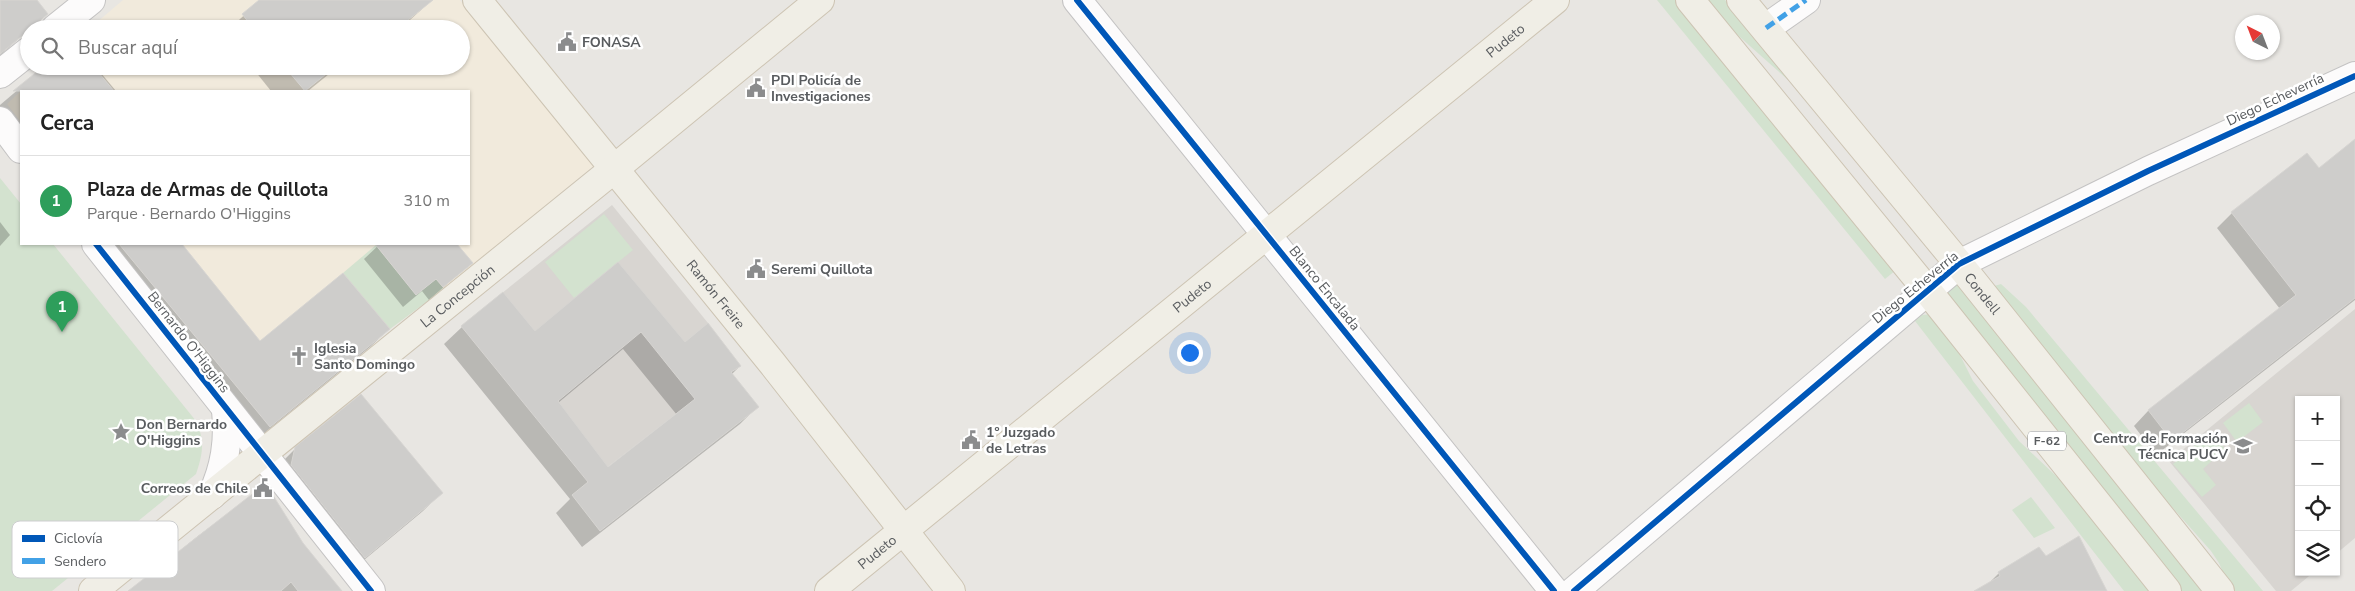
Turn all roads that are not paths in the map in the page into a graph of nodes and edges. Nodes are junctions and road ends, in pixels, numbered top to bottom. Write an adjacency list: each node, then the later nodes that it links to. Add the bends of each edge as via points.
1 (90, 0): 9 (street)
2 (477, 0): 18 (main road, Ramón Freire)
3 (820, 0): 18 (main road, La Concepción)
4 (1077, 0): 19 (street, Blanco Encalada)
5 (1555, 0): 19 (main road, Pudeto)
6 (1690, 0): 22 (main road, F-62)
7 (1741, 0): 10 (main road, Condell)
8 (1806, 0): 10 (street)
9 (66, 20)
10 (1766, 28): 21 (main road, Condell)
11 (20, 57): 12 (street)
12 (0, 74)
13 (2355, 76): 21 (street, Diego Echeverría, via 2148,171)
14 (0, 121): 16 (street)
15 (0, 144): 17 (street)
16 (20, 149)
17 (20, 150)
18 (614, 169): 24 (main road, La Concepción); 27 (main road, Ramón Freire)
19 (1266, 235): 27 (main road, Pudeto); 33 (street, Blanco Encalada)
20 (97, 245): 23 (street, Bernardo O'Higgins)
21 (1959, 264): 22 (street, Diego Echeverría); 36 (main road, Condell)
22 (1927, 290): 34 (street, Diego Echeverría); 35 (main road, F-62)
23 (226, 410): 24 (street, Bernardo O'Higgins); 25 (street, Bernardo O'Higgins, via 226,456)
24 (262, 455): 25 (main road, La Concepción); 30 (street, Bernardo O'Higgins)
25 (212, 495): 26 (main road, La Concepción)
26 (178, 522)
27 (902, 530): 31 (main road, Pudeto); 32 (main road, Ramón Freire)
28 (109, 578): 29 (main road, La Concepción)
29 (93, 591)
30 (372, 591)
31 (829, 591)
32 (951, 591)
33 (1554, 591)
34 (1574, 591)
35 (2167, 591)
36 (2220, 591)

